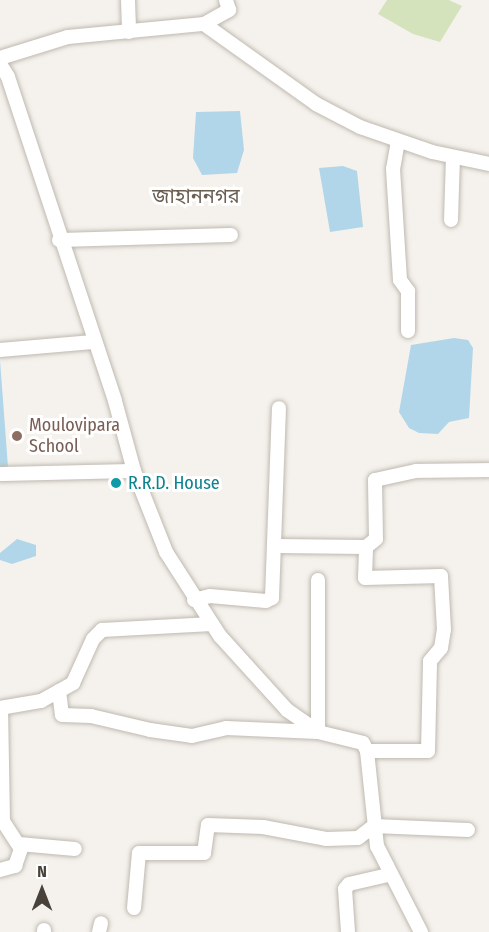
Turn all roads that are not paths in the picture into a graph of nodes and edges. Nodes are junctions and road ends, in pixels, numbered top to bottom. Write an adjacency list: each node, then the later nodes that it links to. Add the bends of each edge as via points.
1 (128, 0): 4 (street)
2 (226, 0): 3 (street, via 229,10)
3 (204, 24): 4 (street); 7 (street, via 316,104)
4 (129, 32): 5 (street, via 68,38)
5 (0, 58)
6 (0, 64): 12 (street, via 8,77)
7 (398, 141): 8 (street); 13 (street, via 393,169 400,280 408,291)
8 (453, 158): 9 (street); 10 (street)
9 (489, 164)
10 (451, 220)
11 (231, 235): 12 (street)
12 (59, 240): 14 (street)
13 (408, 331)
14 (93, 342): 15 (street); 18 (street, via 115,401)
15 (0, 350)
16 (279, 408): 20 (street)
17 (489, 470): 21 (street, via 416,471 375,480 376,539)
18 (134, 471): 19 (street); 23 (street, via 166,552)
19 (0, 474)
20 (276, 546): 21 (street); 23 (street, via 270,600 210,596)
21 (366, 547): 28 (street, via 365,578 441,576 444,630 441,648 430,661 428,751)
22 (318, 580): 27 (street)
23 (194, 600): 24 (street)
24 (212, 624): 25 (street, via 97,633 81,671 73,683); 27 (street, via 287,710)
25 (59, 691): 26 (street, via 32,704); 27 (street, via 62,715 91,716 192,736 226,728)
26 (0, 708): 31 (street, via 1,811 6,828)
27 (318, 732): 28 (street, via 358,740)
28 (367, 751): 29 (street)
29 (374, 826): 30 (street); 34 (street); 35 (street, via 358,838 326,840 263,827 208,825 204,853 139,853)
30 (468, 830)
31 (19, 844): 32 (street); 33 (street, via 20,857 15,866)
32 (75, 849)
33 (0, 870)
34 (388, 875): 36 (street, via 349,884 345,889); 37 (street)
35 (134, 908)
36 (348, 932)
37 (421, 932)

